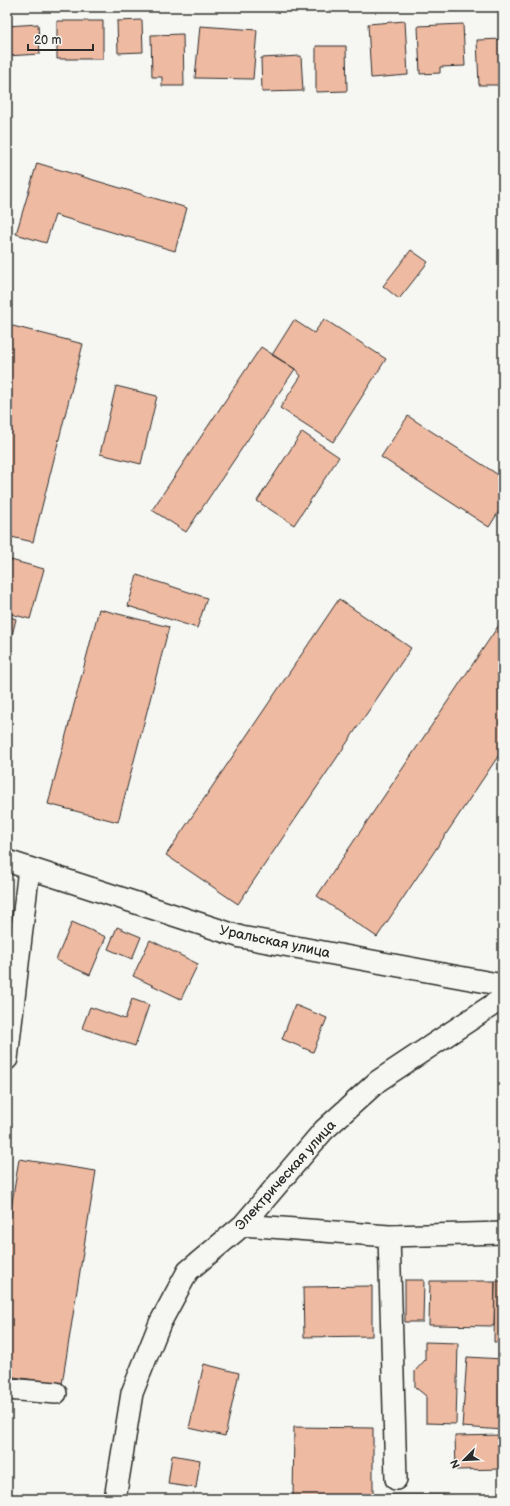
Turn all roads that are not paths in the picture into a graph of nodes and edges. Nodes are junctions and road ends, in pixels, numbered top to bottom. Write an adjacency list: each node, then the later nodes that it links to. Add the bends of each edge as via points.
1 (7, 861): 2 (street, Уральская улица)
2 (29, 868): 3 (street, Уральская улица, via 241,937); 5 (street)
3 (503, 985)
4 (503, 998): 6 (street, Электрическая улица, via 378,1081 324,1130)
5 (7, 1059)
6 (243, 1225): 8 (street); 12 (street, Электрическая улица, via 188,1271 160,1323 132,1393)
7 (503, 1233): 8 (street)
8 (389, 1236): 11 (street)
9 (7, 1389): 10 (street)
10 (56, 1393)
11 (396, 1479)
12 (116, 1499)

